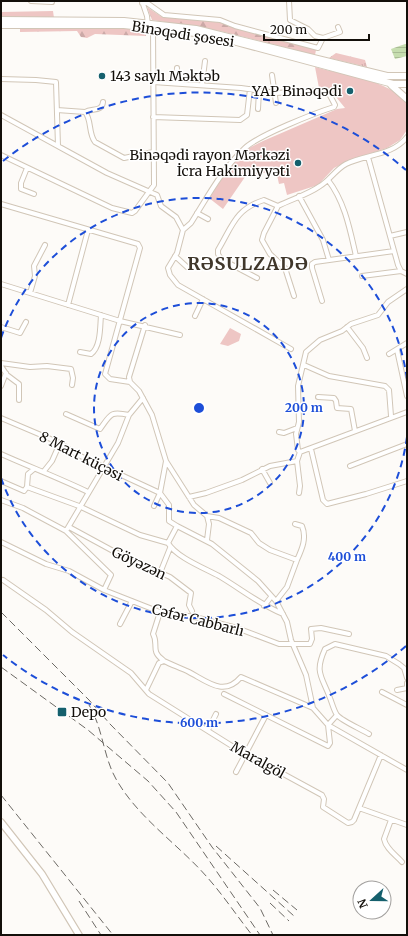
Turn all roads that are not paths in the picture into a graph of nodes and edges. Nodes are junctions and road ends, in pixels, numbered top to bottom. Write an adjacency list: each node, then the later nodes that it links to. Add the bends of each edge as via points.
1 (31, 1): 3 (street)
2 (289, 1): 10 (street, via 290,20)
3 (52, 2)
4 (142, 2): 8 (street); 10 (street, via 164,15 220,20 313,48 319,48)
5 (1, 20): 6 (main road, Binəqədi şosesi)
6 (18, 22): 7 (main road, Binəqədi şosesi); 8 (main road, Binəqədi şosesi, via 103,20)
7 (1, 25)
8 (151, 26): 14 (main road, Binəqədi şosesi, via 219,33 387,76); 16 (street); 17 (main road, Binəqədi şosesi, via 218,38)
9 (338, 27): 10 (street, via 340,32)
10 (323, 38)
11 (205, 61): 20 (street)
12 (177, 68): 18 (street)
13 (272, 75): 23 (street)
14 (407, 76)
15 (1, 79): 28 (street, via 54,81 57,84)
16 (153, 82): 18 (street); 31 (street)
17 (386, 82): 19 (main road, Binəqədi şosesi); 24 (main road)
18 (176, 83): 20 (street)
19 (407, 84)
20 (202, 85): 21 (street)
21 (250, 89): 22 (street); 31 (street, via 247,115 240,120)
22 (259, 90): 23 (street); 27 (street)
23 (273, 92): 26 (street); 44 (street, via 327,90 336,105 246,147 231,162)
24 (407, 99)
25 (103, 102): 29 (street, via 100,108)
26 (276, 103)
27 (258, 109)
28 (57, 110): 29 (street); 33 (street)
29 (85, 112): 34 (street, via 95,142 126,159)
30 (1, 115): 33 (street)
31 (153, 117): 34 (street)
32 (407, 137): 36 (street, via 390,150)
33 (58, 146): 39 (street, via 107,173)
34 (153, 152): 39 (street, via 154,185)
35 (1, 155): 37 (street)
36 (368, 157): 38 (street, via 341,167); 49 (street)
37 (27, 168): 39 (street, via 112,208 132,213); 40 (street, via 21,189)
38 (328, 180): 41 (street); 53 (street, via 339,196)
39 (150, 192): 47 (street, via 157,195 161,206 176,217)
40 (34, 194)
41 (299, 196): 43 (street); 54 (street, via 323,240)
42 (1, 204): 46 (street)
43 (278, 206): 59 (street, via 264,200 246,208 237,215 218,250 221,259); 63 (street, via 262,240 270,254 285,268)
44 (197, 213): 45 (street); 47 (street, via 189,226)
45 (208, 219)
46 (88, 230): 66 (street); 69 (street, via 138,244 140,248)
47 (183, 230): 52 (street)
48 (407, 232): 49 (street)
49 (390, 236): 51 (street)
50 (45, 245): 62 (street, via 34,266 35,276)
51 (394, 251): 53 (street); 56 (street)
52 (175, 256): 55 (street); 64 (street, via 168,268 174,282)
53 (356, 256): 54 (street)
54 (330, 260): 65 (street, via 312,264)
55 (187, 267)
56 (401, 271): 57 (street); 58 (street)
57 (407, 274)
58 (362, 276)
59 (257, 278)
60 (1, 284): 62 (street)
61 (407, 289): 73 (street, via 388,302 378,315)
62 (30, 293): 66 (street)
63 (294, 296)
64 (202, 298): 68 (street); 76 (street)
65 (322, 301)
66 (68, 305): 67 (street)
67 (101, 315): 69 (street); 78 (street, via 101,328 95,351 91,354)
68 (195, 316)
69 (120, 321): 71 (street); 84 (street, via 105,374 110,379)
70 (26, 322): 72 (street, via 20,333)
71 (145, 326): 74 (street); 84 (street, via 129,377)
72 (1, 327)
73 (347, 327): 80 (street, via 363,348); 82 (street, via 312,345 306,352)
74 (180, 335)
75 (407, 344): 77 (street)
76 (291, 349)
77 (397, 350): 79 (street); 87 (street)
78 (80, 352)
79 (389, 354)
80 (367, 358)
81 (1, 364): 83 (street); 85 (street, via 71,369)
82 (304, 365): 94 (street, via 329,376 385,386 389,390); 96 (street, via 298,386)
83 (6, 374): 86 (street); 90 (street, via 19,384)
84 (130, 382): 89 (street)
85 (72, 385)
86 (1, 386)
87 (407, 396)
88 (318, 397): 97 (street, via 334,398 337,408 351,410)
89 (143, 398): 93 (street); 104 (street, via 154,421)
90 (19, 400)
91 (407, 412): 94 (street)
92 (66, 414): 93 (street, via 100,429 111,414 116,412)
93 (129, 415): 108 (street, via 118,443)
94 (392, 416): 97 (street)
95 (1, 418): 99 (street, 8 Mart küçəsi)
96 (298, 428): 98 (street, via 284,433); 102 (street)
97 (355, 431): 101 (street)
98 (279, 432)
99 (60, 443): 108 (street, 8 Mart küçəsi); 110 (street)
100 (407, 444): 106 (street)
101 (311, 449): 102 (street); 112 (street, via 326,504)
102 (300, 452): 105 (street)
103 (1, 454): 107 (street)
104 (166, 461): 116 (street); 118 (street)
105 (297, 461): 109 (street); 117 (street)
106 (350, 466)
107 (34, 468): 110 (street); 114 (street, via 28,474)
108 (103, 468): 115 (street); 116 (street, 8 Mart küçəsi)
109 (262, 469): 113 (street); 118 (street, via 242,480)
110 (44, 471): 115 (street)
111 (1, 481): 114 (street, Göyəzən, via 24,491)
112 (407, 481)
113 (270, 484)
114 (28, 487): 120 (street, Göyəzən)
115 (88, 492): 120 (street)
116 (160, 493): 121 (street); 124 (street, via 169,505 169,521)
117 (299, 493)
118 (190, 497): 122 (street, via 194,505)
119 (1, 500): 125 (street)
120 (80, 506): 125 (street); 128 (street, Göyəzən, via 140,535)
121 (154, 506)
122 (207, 516): 126 (street); 130 (street, via 219,518 251,533 259,543 270,550)
123 (295, 524): 130 (street, via 302,526 305,534)
124 (177, 526): 126 (street); 128 (street)
125 (67, 529): 131 (street, Göyəzən); 133 (street, via 111,575)
126 (207, 540): 134 (street, via 258,581)
127 (1, 542): 133 (street, Cəfər Cabbarlı, via 46,564 69,571)
128 (168, 543): 129 (street)
129 (170, 548): 131 (street); 137 (street)
130 (297, 560): 136 (street, via 288,587)
131 (160, 573): 138 (street, Göyəzən, via 191,593 189,605)
132 (3, 580): 148 (street, Maralgöl, via 131,673)
133 (104, 590): 135 (street, Cəfər Cabbarlı)
134 (271, 597): 136 (street); 137 (street)
135 (132, 601): 139 (street, Cəfər Cabbarlı); 141 (street)
136 (276, 601): 140 (street)
137 (264, 606): 140 (street)
138 (192, 611)
139 (160, 612): 143 (street, Cəfər Cabbarlı, via 195,617 237,628 279,644); 144 (street, via 153,634 158,657)
140 (284, 614): 143 (street)
141 (120, 624)
142 (349, 634): 143 (street, Cəfər Cabbarlı, via 311,628 310,644)
143 (293, 644): 153 (street, via 306,675)
144 (164, 661): 148 (street, via 159,663); 153 (street, via 208,684 228,687 241,677)
145 (407, 678): 156 (street, via 404,668 386,656 335,644 325,648 319,669)
146 (407, 683): 147 (street)
147 (407, 688): 149 (street)
148 (146, 690): 158 (street, Maralgöl, via 148,694)
149 (397, 690)
150 (382, 692): 152 (street)
151 (224, 694): 155 (street)
152 (407, 705)
153 (313, 708): 157 (street)
154 (216, 714): 158 (street)
155 (266, 714): 157 (street, via 328,746); 160 (street)
156 (337, 715): 157 (street); 159 (street)
157 (328, 725): 161 (street)
158 (208, 730): 160 (street, Maralgöl)
159 (369, 734)
160 (247, 754): 163 (street); 164 (street, Maralgöl, via 322,795 323,807 348,823 354,820)
161 (381, 755): 162 (street); 164 (street, Maralgöl)
162 (407, 770)
163 (236, 772)
164 (359, 808): 165 (street)
165 (391, 820): 167 (street); 168 (street, via 384,842)
166 (1, 822): 169 (main road, via 46,880)
167 (407, 825)
168 (402, 862)
169 (79, 935)

